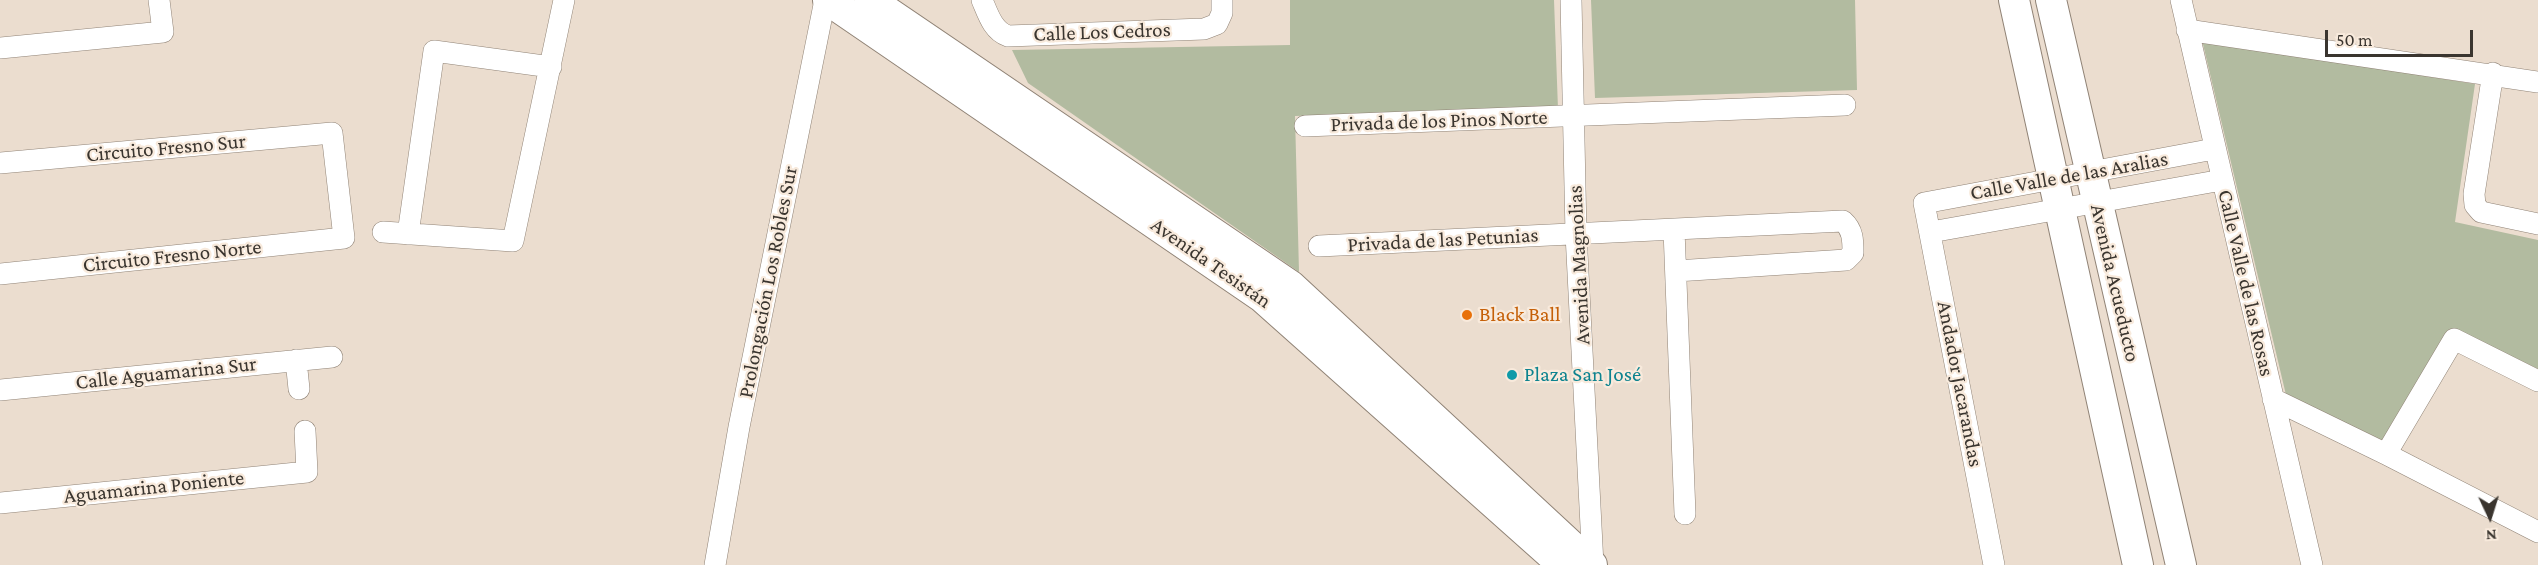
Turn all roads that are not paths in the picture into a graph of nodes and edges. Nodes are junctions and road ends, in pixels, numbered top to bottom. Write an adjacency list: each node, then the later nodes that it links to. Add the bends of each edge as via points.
1 (159, 0): 12 (street, via 163,32)
2 (564, 0): 13 (street)
3 (826, 0): 21 (street, Avenida Tesistán); 48 (street, Prolongación Los Robles Sur, via 739,427)
4 (870, 0): 21 (street, Avenida Tesistán)
5 (982, 0): 6 (street, Calle Los Cedros, via 993,24 1008,36 1204,29 1217,24)
6 (1222, 0)
7 (1571, 0): 17 (street, Avenida Magnolias)
8 (2014, 0): 22 (street, Avenida Acueducto)
9 (2051, 0): 24 (street, Avenida Acueducto)
10 (2181, 0): 11 (street, Calle Valle de las Rosas)
11 (2187, 30): 14 (street); 19 (street, Calle Valle de las Rosas)
12 (0, 48)
13 (551, 67): 31 (street, via 513,241); 31 (street, via 434,51)
14 (2493, 73): 15 (street); 27 (street, via 2475,205 2481,212)
15 (2538, 82)
16 (1845, 105): 17 (street)
17 (1573, 114): 18 (street, Privada de los Pinos Norte); 32 (street, Avenida Magnolias)
18 (1305, 126)
19 (2214, 149): 23 (street, Calle Valle de las Rosas); 24 (street, Calle Valle de las Aralias)
20 (0, 163): 33 (street, Circuito Fresno Sur, via 332,133)
21 (1105, 174): 49 (street, Avenida Tesistán, via 1262,297); 50 (street, Avenida Tesistán, via 1291,286)
22 (2052, 178): 24 (street, Calle Valle de las Aralias); 25 (street, Calle Valle de las Aralias); 26 (street, Avenida Acueducto)
23 (2222, 180): 24 (street, Calle Valle de las Aralias); 42 (street, Calle Valle de las Rosas)
24 (2094, 188): 26 (street, Calle Valle de las Aralias); 53 (street, Avenida Acueducto)
25 (1924, 203): 30 (street, Andador Jacarandas)
26 (2059, 208): 30 (street, Calle Valle de las Aralias); 52 (street, Avenida Acueducto)
27 (2538, 224)
28 (1674, 230): 32 (street, Privada de las Petunias); 35 (street); 35 (street, via 1843,221 1853,239 1853,253 1846,260)
29 (383, 232): 31 (street)
30 (1931, 232): 51 (street, Andador Jacarandas)
31 (408, 234)
32 (1576, 234): 34 (street, Privada de las Petunias); 50 (street, Avenida Magnolias)
33 (344, 238): 36 (street, Circuito Fresno Norte)
34 (1319, 246)
35 (1676, 271): 46 (street)
36 (0, 274)
37 (332, 357): 38 (street, Calle Aguamarina Sur)
38 (296, 360): 40 (street); 41 (street, Calle Aguamarina Sur)
39 (2538, 381): 44 (street, via 2454,339)
40 (298, 389)
41 (0, 390)
42 (2273, 399): 44 (street); 54 (street, Calle Valle de las Rosas)
43 (305, 431): 45 (street, Aguamarina Poniente, via 307,472)
44 (2386, 454): 47 (street)
45 (0, 503)
46 (1685, 514)
47 (2538, 532)
48 (715, 565)
49 (1563, 565)
50 (1593, 565)
51 (1994, 565)
52 (2138, 565)
53 (2181, 565)
54 (2312, 565)

